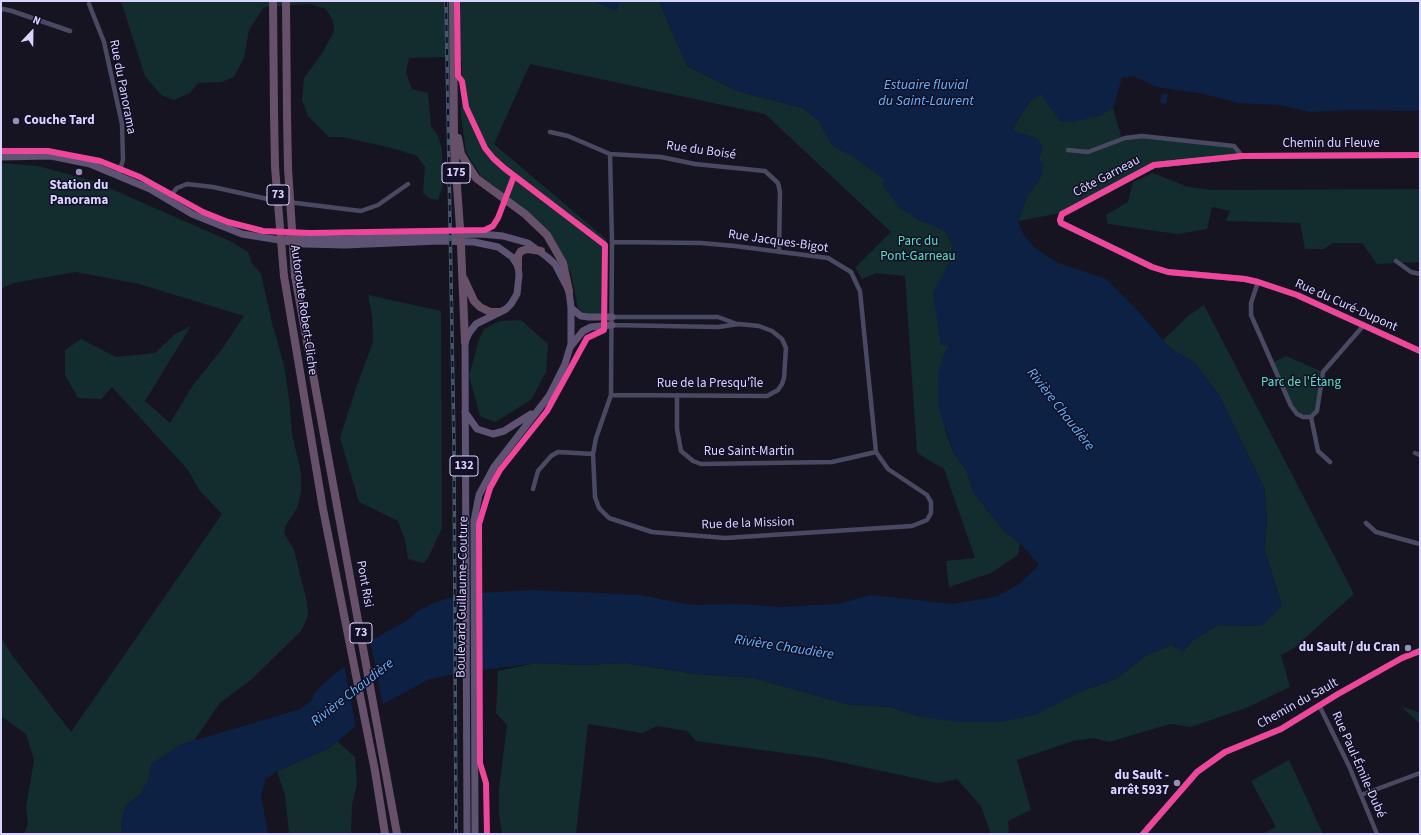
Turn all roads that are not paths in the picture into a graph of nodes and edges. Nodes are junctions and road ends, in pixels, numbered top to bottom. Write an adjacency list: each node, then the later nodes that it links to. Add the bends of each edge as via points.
1 (273, 1): 49 (highway, Autoroute Robert-Cliche / 73, bridge, via 275,167 284,276)
2 (286, 1): 48 (highway, Autoroute Robert-Cliche / 73, bridge, via 288,168 295,276)
3 (453, 1): 7 (highway, Boulevard Guillaume-Couture / 175)
4 (89, 4): 14 (street, Rue du Panorama, via 104,42 122,124 123,160)
5 (1, 10): 6 (street, via 12,11)
6 (70, 31)
7 (454, 119): 24 (highway, Boulevard Guillaume-Couture / 175, bridge); 27 (highway, Boulevard Guillaume-Couture / 175, via 461,154 467,165 476,178 525,214 547,235 563,263)
8 (550, 132): 10 (street, Rue du Boisé, via 568,136)
9 (1068, 150): 12 (street, via 1088,152 1125,138 1142,136 1234,146)
10 (610, 154): 19 (street, Rue de la Mission); 21 (street, Rue du Boisé, via 661,156 726,168 753,168 765,171 774,178 780,192)
11 (1420, 155): 12 (street, Chemin du Fleuve)
12 (1242, 156): 17 (street, Côte Garneau, via 1154,165 1062,214)
13 (1, 157): 14 (main road, 132, via 51,156 90,164)
14 (118, 175): 16 (main road, 132, via 150,189)
15 (408, 184): 16 (street, via 378,204 361,211 272,200 187,184 177,188)
16 (167, 200): 18 (main road, 132, via 221,227 242,234)
17 (1060, 220): 26 (street, Rue du Curé-Dupont, via 1061,223 1152,267 1168,272)
18 (266, 237): 20 (main road, 132, via 346,239 481,234 515,239); 23 (main road, 132, via 304,244 345,245 474,242 498,247 512,257)
19 (612, 242): 21 (street, Rue Jacques-Bigot, via 701,243); 30 (street, Rue de la Mission)
20 (541, 251): 23 (highway, via 521,251); 27 (main road, 132, via 555,264)
21 (779, 252): 42 (street, Rue Jacques-Bigot, via 828,258 851,272 856,280 860,291)
22 (1396, 261): 25 (street, via 1411,272)
23 (518, 266): 29 (main road, via 520,280 517,294 511,304)
24 (462, 274): 29 (highway, via 474,301 490,312); 34 (highway, Boulevard Guillaume-Couture / 175)
25 (1420, 274)
26 (1258, 282): 33 (street, Rue du Curé-Dupont, via 1297,295); 41 (street, via 1251,303 1251,315 1291,406 1297,414)
27 (569, 291): 28 (main road, Boulevard Guillaume-Couture / 132)
28 (571, 308): 30 (main road, via 581,316); 35 (main road, Boulevard Guillaume-Couture / 132)
29 (499, 312): 34 (main road, via 476,324)
30 (612, 317): 31 (street, Rue de la Presqu'île, via 718,317); 32 (street, Rue de la Mission)
31 (739, 324): 32 (street, Rue de la Presqu'île, via 718,327); 38 (street, Rue de la Presqu'île, via 759,326 772,331 782,339 786,348 784,378 778,390 767,396)
32 (612, 325): 35 (main road, via 591,327 583,331); 37 (street, Rue de la Mission)
33 (1364, 325): 36 (street, Rue du Curé-Dupont); 41 (street, via 1323,372 1317,411)
34 (465, 342): 40 (main road, Boulevard Guillaume-Couture / 132)
35 (571, 346): 39 (main road, Boulevard Guillaume-Couture / 132, via 558,380)
36 (1420, 351)
37 (611, 395): 38 (street, Rue de la Presqu'île); 44 (street, Rue de la Mission)
38 (677, 395): 42 (street, Rue Saint-Martin, via 677,429 681,451 692,461 701,464 832,462)
39 (538, 409): 40 (main road, via 504,431 493,434 477,429); 54 (main road, Boulevard Guillaume-Couture / 132, via 494,467 479,494 474,521)
40 (464, 411): 54 (main road, Boulevard Guillaume-Couture / 132)
41 (1311, 417): 46 (street, via 1318,451)
42 (876, 452): 44 (street, Rue de la Mission, via 888,469 927,495 931,502 931,513 927,520 912,526 725,538 652,532 609,518 599,508 595,497)
43 (1415, 453): 45 (street)
44 (593, 454): 47 (street, via 558,452 551,456 538,471)
45 (1420, 455)
46 (1330, 462)
47 (533, 490)
48 (336, 500): 58 (highway, Pont Risi / 73)
49 (323, 509): 57 (highway, Pont Risi / 73)
50 (1366, 523): 51 (street, via 1376,532)
51 (1420, 544)
52 (1420, 651): 53 (street, Chemin du Sault, via 1402,658)
53 (1319, 705): 56 (street, Rue Paul-Émile-Dubé); 61 (street, Chemin du Sault, via 1281,729 1225,752 1197,772)
54 (470, 727): 59 (main road, Boulevard Guillaume-Couture / 132); 60 (main road, Boulevard Guillaume-Couture / 132)
55 (1420, 773): 56 (street)
56 (1361, 795): 62 (street, Rue Paul-Émile-Dubé)
57 (385, 834)
58 (397, 834)
59 (467, 834)
60 (475, 834)
61 (1143, 834)
62 (1377, 834)

